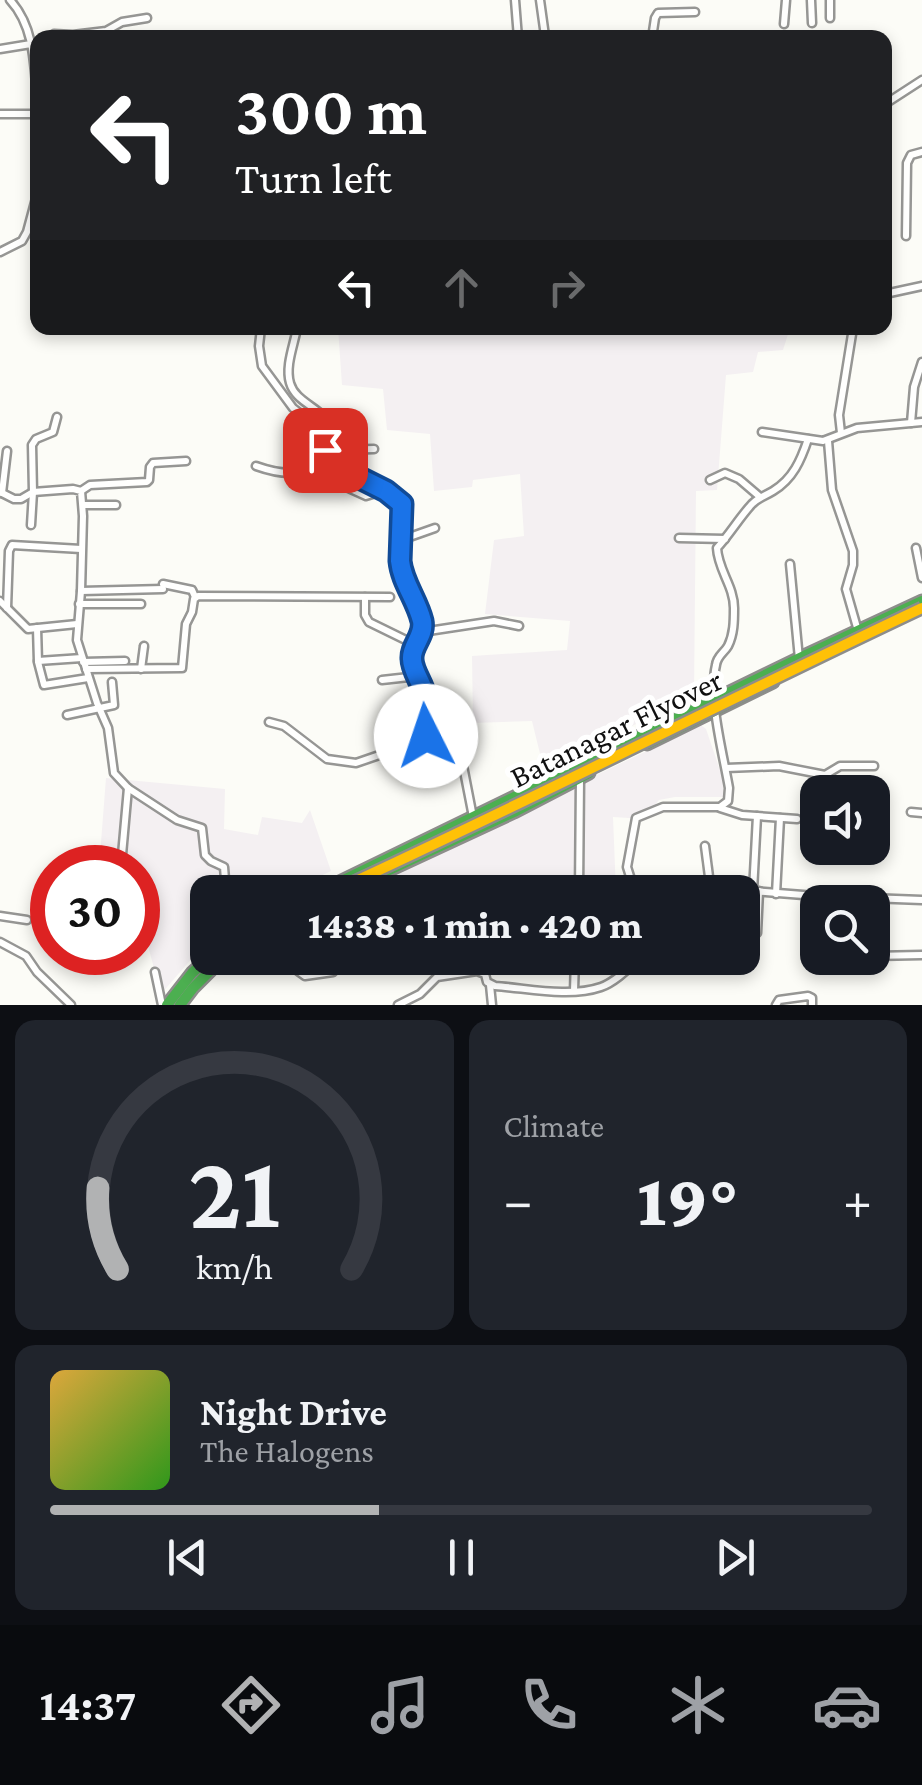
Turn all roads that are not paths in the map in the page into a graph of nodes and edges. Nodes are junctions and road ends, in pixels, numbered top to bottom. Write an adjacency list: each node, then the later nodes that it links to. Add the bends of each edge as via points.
1 (10, 0): 18 (street)
2 (515, 0): 15 (street)
3 (540, 0): 16 (street)
4 (658, 0): 9 (street)
5 (786, 0): 13 (street)
6 (811, 0): 12 (street)
7 (830, 0): 11 (street)
8 (694, 12): 9 (street)
9 (658, 13): 17 (street)
10 (147, 18): 14 (street)
11 (830, 18)
12 (812, 23)
13 (784, 24)
14 (109, 30)
15 (517, 30)
16 (545, 30)
17 (653, 30)
18 (30, 36)
19 (30, 44): 20 (street)
20 (0, 49)
21 (922, 80): 22 (street)
22 (892, 99)
23 (30, 112): 24 (street)
24 (0, 114)
25 (922, 152): 27 (street, via 907,163)
26 (30, 221): 28 (street, via 22,240)
27 (906, 236)
28 (0, 252)
29 (922, 286): 30 (street)
30 (892, 292)
31 (261, 335): 44 (street, via 266,373)
32 (296, 335): 44 (street, via 291,385 325,418)
33 (852, 335): 39 (street)
34 (922, 362): 37 (street)
35 (57, 417): 52 (street, via 53,432 33,441)
36 (922, 422): 37 (street)
37 (910, 423): 39 (street)
38 (762, 432): 40 (street)
39 (840, 433): 41 (street)
40 (808, 439): 41 (street); 53 (street, via 793,473)
41 (828, 441): 77 (street, via 832,490 854,551 846,589)
42 (374, 449): 44 (street)
43 (7, 451): 51 (street)
44 (336, 456): 46 (street, via 296,474); 49 (street, via 365,483)
45 (186, 461): 50 (street, via 153,463 146,482)
46 (256, 466)
47 (710, 480): 53 (street, via 726,472)
48 (344, 486): 49 (street, via 366,496)
49 (384, 490): 60 (street, via 402,504)
50 (82, 491): 52 (street); 54 (street)
51 (1, 492): 52 (street, via 21,499)
52 (34, 492): 56 (street)
53 (760, 497): 59 (street)
54 (83, 505): 55 (street); 62 (street)
55 (116, 505)
56 (31, 525)
57 (434, 528): 60 (street)
58 (679, 538): 59 (street)
59 (726, 539): 89 (street, via 717,551 734,597 734,624 716,664)
60 (401, 540): 78 (street, via 401,570)
61 (916, 548): 64 (street)
62 (81, 549): 65 (street); 73 (street, via 12,546)
63 (790, 564): 81 (street)
64 (922, 578)
65 (81, 591): 67 (street, via 163,586 192,590); 70 (street)
66 (365, 596): 67 (street); 68 (street); 79 (street, via 369,622)
67 (195, 597): 85 (street, via 186,620 184,666)
68 (390, 597)
69 (0, 601): 73 (street)
70 (80, 604): 71 (street); 74 (street)
71 (141, 604)
72 (922, 607): 77 (street); 89 (street); 110 (street, Batanagar Flyover, bridge)
73 (7, 608): 76 (street, via 24,626)
74 (77, 624): 76 (street); 84 (street)
75 (519, 626): 78 (street, via 494,621)
76 (38, 628): 83 (street)
77 (858, 631): 81 (street)
78 (422, 632): 79 (street)
79 (416, 645): 86 (street, via 412,662)
80 (144, 646): 85 (street)
81 (799, 658): 89 (street)
82 (126, 661): 84 (street)
83 (38, 662): 84 (street); 84 (street, via 44,685)
84 (85, 667): 85 (street); 90 (street)
85 (140, 670)
86 (418, 676): 87 (street); 93 (street)
87 (382, 680)
88 (112, 682): 90 (street, via 114,705)
89 (715, 705): 95 (street); 97 (street); 103 (street)
90 (100, 708): 91 (street); 98 (street, via 114,773)
91 (67, 715)
92 (269, 722): 93 (street, via 327,759 356,763 416,746)
93 (427, 736): 103 (street, via 458,740)
94 (874, 766): 96 (street, via 840,766)
95 (726, 768): 96 (street, via 779,766); 99 (street, via 728,800)
96 (828, 774)
97 (580, 778): 111 (street); 112 (street)
98 (128, 788): 106 (street); 108 (street, via 202,828 205,855)
99 (718, 807): 102 (street); 113 (street, via 663,807 636,818)
100 (911, 812): 101 (street)
101 (922, 814)
102 (756, 816): 104 (street); 115 (street)
103 (473, 818): 109 (street)
104 (780, 818): 105 (street); 117 (street)
105 (797, 819)
106 (123, 845)
107 (705, 846): 114 (street)
108 (226, 875)
109 (355, 875)
110 (368, 875)
111 (380, 875)
112 (579, 875)
113 (629, 875)
114 (709, 875)
115 (756, 875)
116 (760, 892): 117 (street)
117 (776, 894): 118 (street)
118 (800, 895)
119 (890, 899): 120 (street)
120 (922, 900)
121 (0, 916): 122 (street)
122 (27, 920)
123 (0, 942): 133 (street, via 26,956)
124 (890, 956): 125 (street)
125 (922, 956)
126 (156, 975): 134 (street)
127 (191, 975): 134 (street)
128 (205, 975): 134 (street)
129 (575, 975): 132 (street)
130 (619, 975): 132 (street, via 606,985)
131 (490, 985): 132 (street); 135 (street, via 482,972 443,976); 136 (street)
132 (574, 991)
133 (71, 1005)
134 (171, 1005)
135 (398, 1005)
136 (492, 1005)
137 (776, 1005): 138 (street, via 804,996)
138 (812, 1005)

